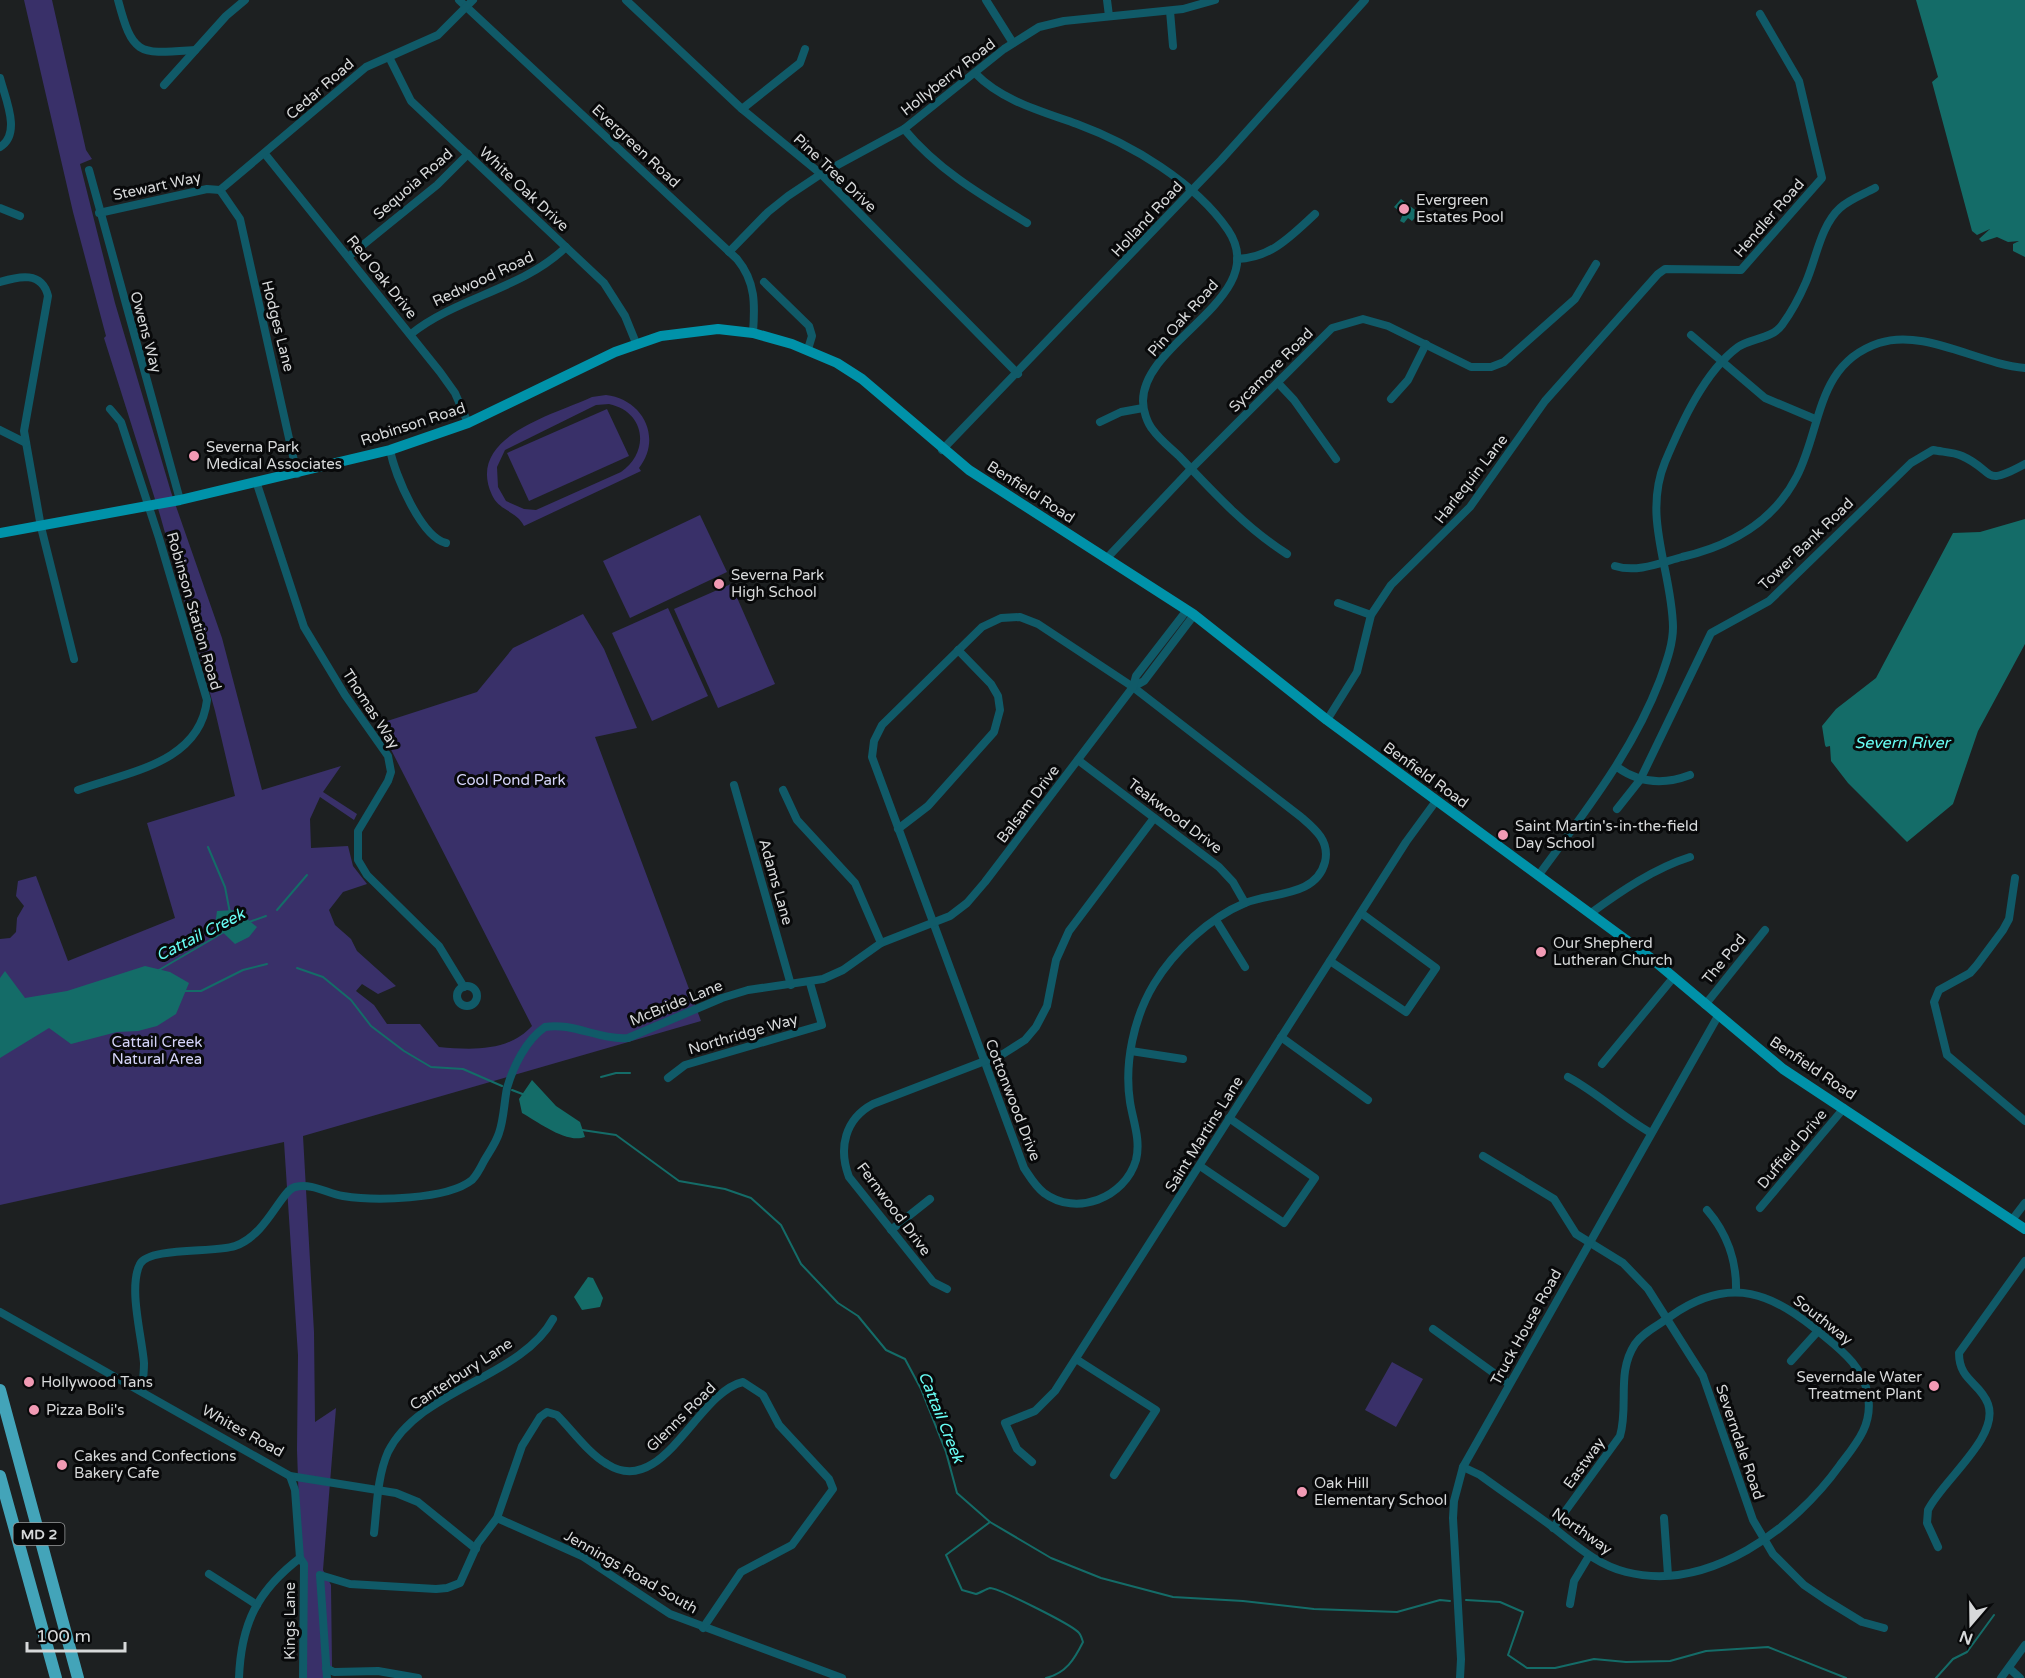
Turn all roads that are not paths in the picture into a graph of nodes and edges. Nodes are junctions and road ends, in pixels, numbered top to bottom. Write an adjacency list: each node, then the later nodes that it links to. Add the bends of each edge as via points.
1 (118, 0): 16 (street, via 128,35 138,47 153,53)
2 (244, 0): 16 (street)
3 (459, 0): 9 (street, Evergreen Road)
4 (626, 0): 21 (street, Pine Tree Drive)
5 (986, 0): 13 (street)
6 (1107, 0): 12 (street)
7 (1215, 0): 10 (street, Hollyberry Road)
8 (1365, 0): 30 (street, Holland Road)
9 (470, 4): 17 (street, Cedar Road, via 438,35); 37 (street, Evergreen Road)
10 (1170, 11): 12 (street, Hollyberry Road); 14 (street)
11 (1760, 15): 41 (street, Hendler Road, via 1799,81 1822,178 1741,270)
12 (1109, 16): 13 (street, Hollyberry Road, via 1052,23)
13 (1013, 43): 18 (street, Hollyberry Road)
14 (1173, 46)
15 (805, 49): 21 (street, via 800,63)
16 (195, 50): 20 (street)
17 (389, 57): 24 (street, Cedar Road, via 366,68); 25 (street, White Oak Drive, via 411,101)
18 (976, 74): 22 (street, Hollyberry Road); 30 (street, via 1008,96 1124,144 1158,165)
19 (0, 78): 23 (street, via 12,131)
20 (164, 86)
21 (742, 109): 27 (street, Pine Tree Drive)
22 (904, 129): 27 (street, Hollyberry Road); 35 (street, via 969,189)
23 (0, 147)
24 (265, 154): 29 (street, Cedar Road); 38 (street, Red Oak Drive)
25 (468, 154): 36 (street, White Oak Drive); 38 (street, Sequoia Road, via 437,185)
26 (89, 170): 32 (street, Owens Way)
27 (821, 174): 37 (street, Hollyberry Road, via 768,212); 52 (street, Pine Tree Drive)
28 (1875, 188): 50 (street, via 1840,208 1831,219 1805,284 1781,326 1770,335 1737,348)
29 (220, 190): 32 (street, Stewart Way, via 207,189); 67 (street, Hodges Lane, via 240,219)
30 (1190, 192): 39 (street, via 1229,232); 52 (street, Holland Road)
31 (0, 208): 34 (street)
32 (99, 213): 69 (street, Owens Way)
33 (1315, 214): 39 (street, via 1269,253)
34 (20, 216)
35 (1027, 223)
36 (566, 248): 45 (street, Redwood Road, via 542,267 429,320); 47 (street, White Oak Drive, via 611,293)
37 (729, 252): 44 (street, Evergreen Road, via 744,268 752,285)
38 (348, 257): 45 (street, Red Oak Drive)
39 (1237, 259): 55 (street, Pin Oak Road, via 1224,293 1149,377)
40 (1596, 264): 48 (street, Sycamore Road, via 1575,299 1504,362 1471,367)
41 (1665, 269): 80 (street, Harlequin Lane, via 1547,399 1470,507 1391,585)
42 (0, 282): 61 (street, via 31,277 44,285 48,296 25,419)
43 (764, 282): 49 (street, via 809,326 812,336)
44 (753, 333): 47 (main road, Robinson Road, via 698,330); 49 (main road, Benfield Road)
45 (411, 334): 59 (street, Red Oak Drive, via 455,393)
46 (1691, 335): 50 (street)
47 (636, 343): 59 (main road, Robinson Road)
48 (1426, 344): 53 (street, Sycamore Road, via 1363,319 1343,323 1310,348); 54 (street, via 1408,380)
49 (808, 349): 63 (main road, Benfield Road, via 862,379)
50 (1722, 362): 57 (street, via 1766,398); 76 (street, via 1694,405 1660,475 1656,525)
51 (2025, 368): 57 (street, via 2003,366 1918,339 1878,343 1847,360 1822,399)
52 (1018, 374): 63 (street, Holland Road)
53 (1278, 383): 64 (street); 66 (street, Sycamore Road)
54 (1391, 399)
55 (1143, 408): 58 (street, via 1121,412); 66 (street, via 1153,430)
56 (110, 410): 70 (street, Robinson Station Road, via 121,422)
57 (1815, 419): 76 (street, via 1796,478 1770,513 1717,548)
58 (1100, 422)
59 (468, 423): 62 (main road, Robinson Road)
60 (0, 430): 61 (street)
61 (26, 443): 71 (street)
62 (390, 450): 67 (main road, Robinson Road); 73 (street, via 395,473 410,500 432,535)
63 (942, 450): 75 (main road, Benfield Road)
64 (1336, 459)
65 (2025, 464): 88 (street, Tower Bank Road, via 2003,477 1992,477 1962,456 1933,450 1911,463 1769,601 1712,633)
66 (1191, 470): 74 (street, via 1255,531); 75 (street, Sycamore Road)
67 (297, 474): 68 (main road, Robinson Road)
68 (257, 484): 69 (main road, Robinson Road); 111 (street, Thomas Way, via 304,627 388,756 391,772 358,831 357,860 366,875 439,946)
69 (180, 500): 70 (main road, Robinson Road)
70 (148, 507): 71 (main road, Robinson Road); 91 (street, Robinson Station Road, via 205,687 206,711 196,735 181,750)
71 (41, 527): 72 (main road, Robinson Road); 82 (street)
72 (0, 533)
73 (446, 543)
74 (1287, 554)
75 (1106, 559): 79 (main road, Benfield Road)
76 (1662, 562): 77 (street, via 1629,570); 86 (street, via 1673,628 1671,644 1649,707)
77 (1615, 566)
78 (1338, 603): 80 (street)
79 (1190, 613): 83 (street, Balsam Drive, via 1136,676); 84 (main road, Benfield Road)
80 (1371, 615): 84 (street, Harlequin Lane, via 1358,672)
81 (958, 650): 83 (street, Cottonwood Drive, via 989,622 1020,617 1038,624); 95 (street, Cottonwood Drive, via 882,725 874,741 872,757); 95 (street, via 998,696 994,732 928,806)
82 (74, 659)
83 (1132, 687): 85 (street, Balsam Drive); 99 (street, Cottonwood Drive, via 1301,817 1323,840 1324,865 1311,883)
84 (1327, 720): 92 (main road, Benfield Road)
85 (1078, 760): 94 (street, Teakwood Drive); 103 (street, Balsam Drive, via 967,903)
86 (1617, 766): 88 (street); 97 (street)
87 (1690, 775): 88 (street, via 1674,781)
88 (1640, 780): 93 (street, Tower Bank Road)
89 (734, 785): 110 (street, Adams Lane)
90 (783, 789): 105 (street, via 797,820 855,883)
91 (78, 790)
92 (1436, 801): 97 (main road, Benfield Road); 100 (street, Saint Martins Lane)
93 (1617, 809)
94 (1154, 818): 99 (street, Teakwood Drive, via 1219,867); 117 (street, Fernwood Drive, via 1069,931 1056,960 1047,1006 1032,1034 1013,1049)
95 (898, 829): 103 (street, Cottonwood Drive)
96 (1690, 857): 101 (street, via 1616,895)
97 (1538, 876): 101 (main road, Benfield Road)
98 (2015, 878): 124 (street, via 2009,919 2003,930 1970,973 1936,993 1934,1002 1947,1055)
99 (1245, 903): 102 (street, Cottonwood Drive)
100 (1361, 913): 106 (street, Saint Martins Lane); 106 (street, via 1436,968 1406,1012)
101 (1591, 913): 108 (main road, Benfield Road)
102 (1216, 920): 107 (street); 115 (street, Cottonwood Drive, via 1191,940 1153,985 1137,1018)
103 (932, 923): 105 (street, McBride Lane); 117 (street, Cottonwood Drive)
104 (1765, 930): 112 (street, The Pod)
105 (880, 943): 109 (street, McBride Lane, via 843,970)
106 (1330, 961): 114 (street, Saint Martins Lane)
107 (1245, 967)
108 (1673, 978): 112 (main road, Benfield Road); 118 (street)
109 (810, 983): 110 (street, McBride Lane); 120 (street, Northridge Way, via 822,1025 685,1065)
110 (791, 986): 148 (street, McBride Lane, via 722,998 628,1038 560,1026 544,1027 524,1048 507,1087 497,1139 474,1178 466,1183 441,1194 414,1197 345,1197 314,1186 296,1187 288,1190 268,1221 248,1241 214,1251 148,1256 140,1264 136,1292 144,1365)
111 (464, 987)
112 (1705, 1005): 113 (main road, Benfield Road)
113 (1718, 1016): 122 (main road, Benfield Road, via 1783,1069); 125 (street, Truck House Road)
114 (1281, 1037): 121 (street); 123 (street, Saint Martins Lane)
115 (1131, 1051): 116 (street); 117 (street, Cottonwood Drive, via 1130,1099 1138,1142 1136,1159 1117,1189 1094,1202 1055,1199 1044,1193 1024,1168)
116 (1183, 1059)
117 (983, 1062): 134 (street, Fernwood Drive, via 873,1104 851,1123 844,1144 847,1170)
118 (1602, 1064)
119 (1568, 1077): 125 (street)
120 (668, 1078)
121 (1368, 1100)
122 (1845, 1108): 130 (street, Duffield Drive); 132 (main road, Benfield Road)
123 (1229, 1118): 127 (street, Saint Martins Lane); 127 (street, via 1315,1178 1284,1223)
124 (2025, 1121)
125 (1651, 1133): 135 (street, Truck House Road)
126 (1483, 1156): 135 (street, Severndale Road, via 1554,1199 1572,1230)
127 (1200, 1166): 144 (street, Saint Martins Lane)
128 (930, 1199): 134 (street)
129 (2025, 1203): 132 (street)
130 (1760, 1208)
131 (1707, 1210): 138 (street, via 1723,1231 1733,1258)
132 (2012, 1220): 133 (main road, Benfield Road)
133 (2025, 1229)
134 (891, 1230): 137 (street, Fernwood Drive, via 933,1282)
135 (1588, 1243): 141 (street, Severndale Road, via 1630,1268); 146 (street, Truck House Road)
136 (2025, 1261): 160 (street, via 1959,1353 1965,1377 1986,1399 1990,1415 1985,1433 1928,1510 1927,1523)
137 (947, 1289)
138 (1736, 1292): 141 (street, Southway, via 1704,1298); 143 (street, Southway, via 1774,1300)
139 (0, 1312): 148 (street, Whites Road)
140 (554, 1319): 154 (street, Canterbury Lane, via 542,1337 421,1414 405,1429 387,1455)
141 (1668, 1319): 157 (street, Eastway, via 1634,1346 1623,1378 1620,1436); 159 (street, Severndale Road, via 1703,1376)
142 (1433, 1329): 146 (street)
143 (1818, 1331): 145 (street); 159 (street, Southway, via 1847,1355 1862,1376 1868,1396 1867,1422 1857,1443 1824,1488 1788,1523)
144 (1076, 1359): 149 (street, Saint Martins Lane, via 1041,1406 1005,1423 1017,1449); 151 (street, via 1156,1410)
145 (1791, 1361)
146 (1509, 1384): 150 (street, Truck House Road)
147 (0, 1390): 174 (highway, MD 2)
148 (142, 1390): 153 (street, Whites Road)
149 (1032, 1462)
150 (1463, 1467): 157 (street, Northway); 180 (street, Truck House Road, via 1453,1518)
151 (1114, 1475)
152 (0, 1476): 173 (highway, MD 2)
153 (291, 1476): 154 (street, Whites Road); 163 (street, Kings Lane)
154 (379, 1490): 158 (street, Canterbury Lane); 161 (street, Whites Road, via 418,1502)
155 (497, 1518): 161 (street); 168 (street, Jennings Road South, via 582,1556 670,1614); 168 (street, Glenns Road, via 522,1446 547,1412 557,1415 606,1464 638,1469 668,1454 692,1423 735,1384 754,1386 779,1425 830,1479 833,1489 792,1545 741,1572)
156 (1664, 1518): 165 (street)
157 (1553, 1528): 162 (street, Northway)
158 (374, 1533)
159 (1763, 1539): 165 (street, Northway, via 1710,1567); 169 (street, Severndale Road, via 1804,1585 1862,1622)
160 (1938, 1547)
161 (476, 1550): 171 (street, via 465,1576 447,1588 350,1584 320,1575)
162 (1589, 1556): 165 (street, Northway, via 1629,1573); 166 (street, via 1574,1581)
163 (302, 1561): 167 (street, via 276,1578); 176 (street, Kings Lane)
164 (209, 1574): 167 (street)
165 (1668, 1575)
166 (1570, 1604)
167 (257, 1605): 175 (street, via 241,1645)
168 (703, 1628): 179 (street, Jennings Road South)
169 (1884, 1628)
170 (2025, 1645): 172 (street)
171 (327, 1668): 177 (street); 178 (street)
172 (2009, 1668): 181 (street); 182 (street)
173 (56, 1678)
174 (78, 1678)
175 (239, 1678)
176 (303, 1678)
177 (327, 1678)
178 (417, 1678)
179 (842, 1678)
180 (1460, 1678)
181 (2001, 1678)
182 (2020, 1678)

